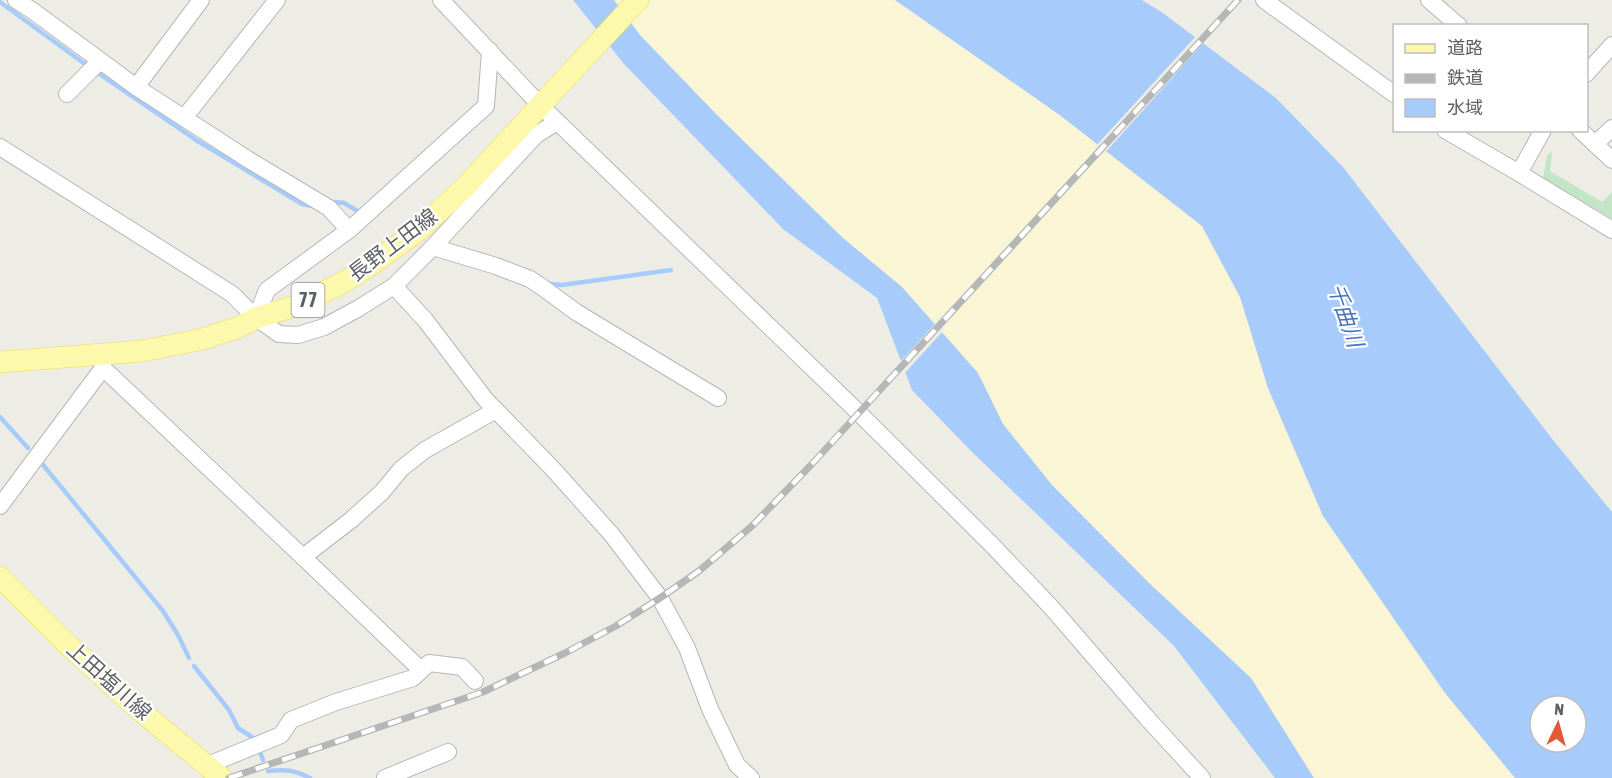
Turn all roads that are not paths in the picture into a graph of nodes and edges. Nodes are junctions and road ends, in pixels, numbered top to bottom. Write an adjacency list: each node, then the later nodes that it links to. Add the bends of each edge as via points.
1 (16, 0): 11 (street)
2 (201, 0): 13 (street)
3 (277, 0): 17 (street)
4 (441, 0): 10 (street)
5 (638, 0): 16 (main road, 長野上田線 / 77)
6 (1264, 0): 14 (street)
7 (1429, 0): 8 (street)
8 (1457, 24)
9 (1612, 45): 12 (street)
10 (490, 51): 16 (street); 27 (street, via 486,106)
11 (100, 61): 13 (street); 15 (street)
12 (1588, 73)
13 (136, 87): 17 (street)
14 (1393, 93)
15 (67, 94)
16 (545, 101): 18 (street); 31 (main road, 長野上田線 / 77, via 419,230 323,293)
17 (183, 118): 27 (street, via 329,208)
18 (557, 122): 29 (street, via 536,135); 45 (street, via 992,544)
19 (1612, 128): 23 (street)
20 (1448, 132): 26 (street)
21 (1542, 132): 26 (street)
22 (1582, 132): 23 (street)
23 (1595, 144): 25 (street)
24 (0, 147): 31 (street, via 232,294)
25 (1612, 159)
26 (1519, 173): 28 (street)
27 (349, 230): 31 (street, via 267,290)
28 (1612, 230)
29 (433, 247): 30 (street); 34 (street, via 530,279 576,312)
30 (394, 286): 31 (street, via 324,327 298,335 279,334); 35 (street)
31 (256, 318): 33 (main road, 長野上田線 / 77, via 203,339)
32 (0, 362): 33 (main road, 長野上田線 / 77)
33 (102, 362): 36 (street); 37 (street)
34 (718, 398)
35 (495, 410): 37 (street, via 425,450 351,520); 44 (street, via 612,535 660,598 687,648 737,765)
36 (0, 506)
37 (303, 556): 39 (street)
38 (0, 577): 42 (main road, 上田塩川線, via 128,700)
39 (421, 670): 40 (street, via 429,663 462,667); 42 (street, via 413,678 291,720 281,735)
40 (475, 681)
41 (448, 752): 43 (street)
42 (215, 772)
43 (396, 776)
44 (751, 778)
45 (1202, 778)

